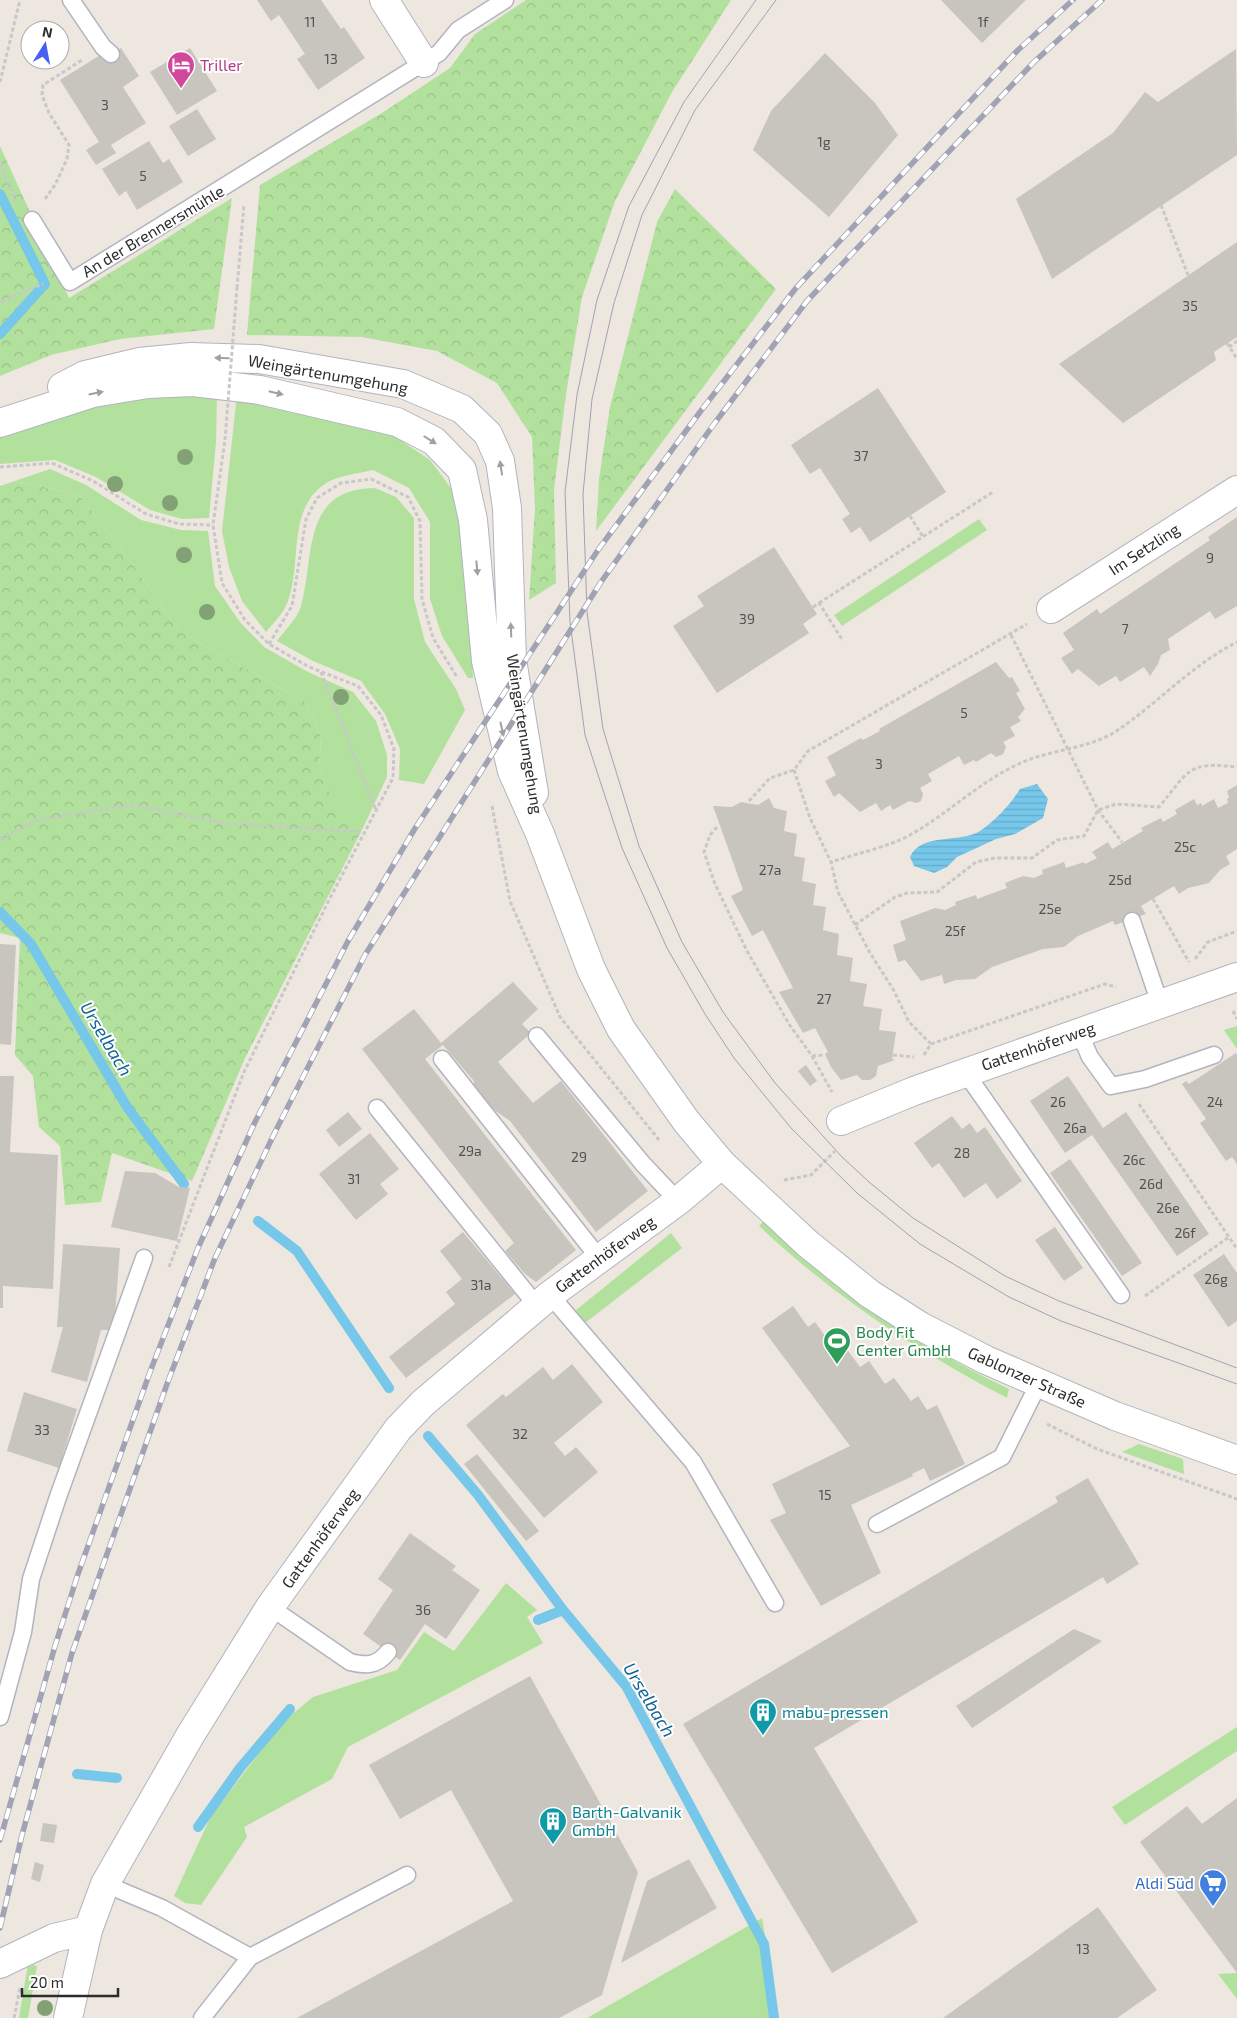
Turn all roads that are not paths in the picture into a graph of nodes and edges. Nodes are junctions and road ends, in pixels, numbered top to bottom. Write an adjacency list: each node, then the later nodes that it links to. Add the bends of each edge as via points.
1 (71, 0): 4 (lane)
2 (384, 0): 5 (main road)
3 (505, 0): 5 (lane, An der Brennersmühle, via 458,30 439,53)
4 (107, 50)
5 (424, 63): 6 (lane, An der Brennersmühle, via 70,282)
6 (32, 220)
7 (0, 419): 11 (main road, Weingärtenumgehung, one-way to 7, via 512,660 507,508 500,461 488,434 462,409 403,384 259,359 191,356 139,362 85,376)
8 (0, 423): 11 (main road, Weingärtenumgehung, one-way to 11, via 93,393 148,384 193,382 260,390 397,422 434,441 462,470 473,520 486,661 512,771)
9 (1237, 490): 10 (main road, Im Setzling)
10 (1051, 609)
11 (540, 834): 22 (main road, Weingärtenumgehung, via 592,969 621,1029 686,1121)
12 (1132, 922): 14 (lane)
13 (1237, 977): 14 (main road, Gattenhöferweg)
14 (1156, 994): 15 (main road, Gattenhöferweg)
15 (1079, 1032): 17 (lane, via 1090,1057 1111,1086); 19 (main road, Gattenhöferweg)
16 (537, 1036): 23 (lane, via 643,1164)
17 (1214, 1055)
18 (442, 1059): 25 (lane)
19 (965, 1072): 21 (main road, Gattenhöferweg); 26 (lane)
20 (377, 1108): 27 (lane)
21 (841, 1121)
22 (722, 1164): 23 (main road, Gattenhöferweg); 28 (main road, Gablonzer Straße, via 808,1244 870,1294 920,1326)
23 (678, 1200): 25 (main road, Gattenhöferweg)
24 (144, 1258): 34 (lane, via 31,1579 23,1632)
25 (600, 1258): 27 (main road, Gattenhöferweg)
26 (1121, 1295)
27 (543, 1300): 31 (lane, via 693,1462); 32 (main road, Gattenhöferweg, via 423,1403 398,1429)
28 (1039, 1384): 29 (main road, Gablonzer Straße, via 1115,1416); 30 (lane, via 1002,1457)
29 (1237, 1460)
30 (877, 1524)
31 (776, 1603)
32 (270, 1607): 33 (lane, via 350,1662 364,1666 373,1664); 36 (main road, Gattenhöferweg, via 190,1734)
33 (388, 1652)
34 (0, 1717)
35 (407, 1875): 38 (lane)
36 (105, 1884): 37 (main road, Gattenhöferweg); 38 (lane, via 162,1908)
37 (88, 1930): 39 (main road, via 54,1938); 40 (main road, Gattenhöferweg)
38 (250, 1958): 41 (lane)
39 (0, 1964)
40 (68, 2018)
41 (202, 2018)

